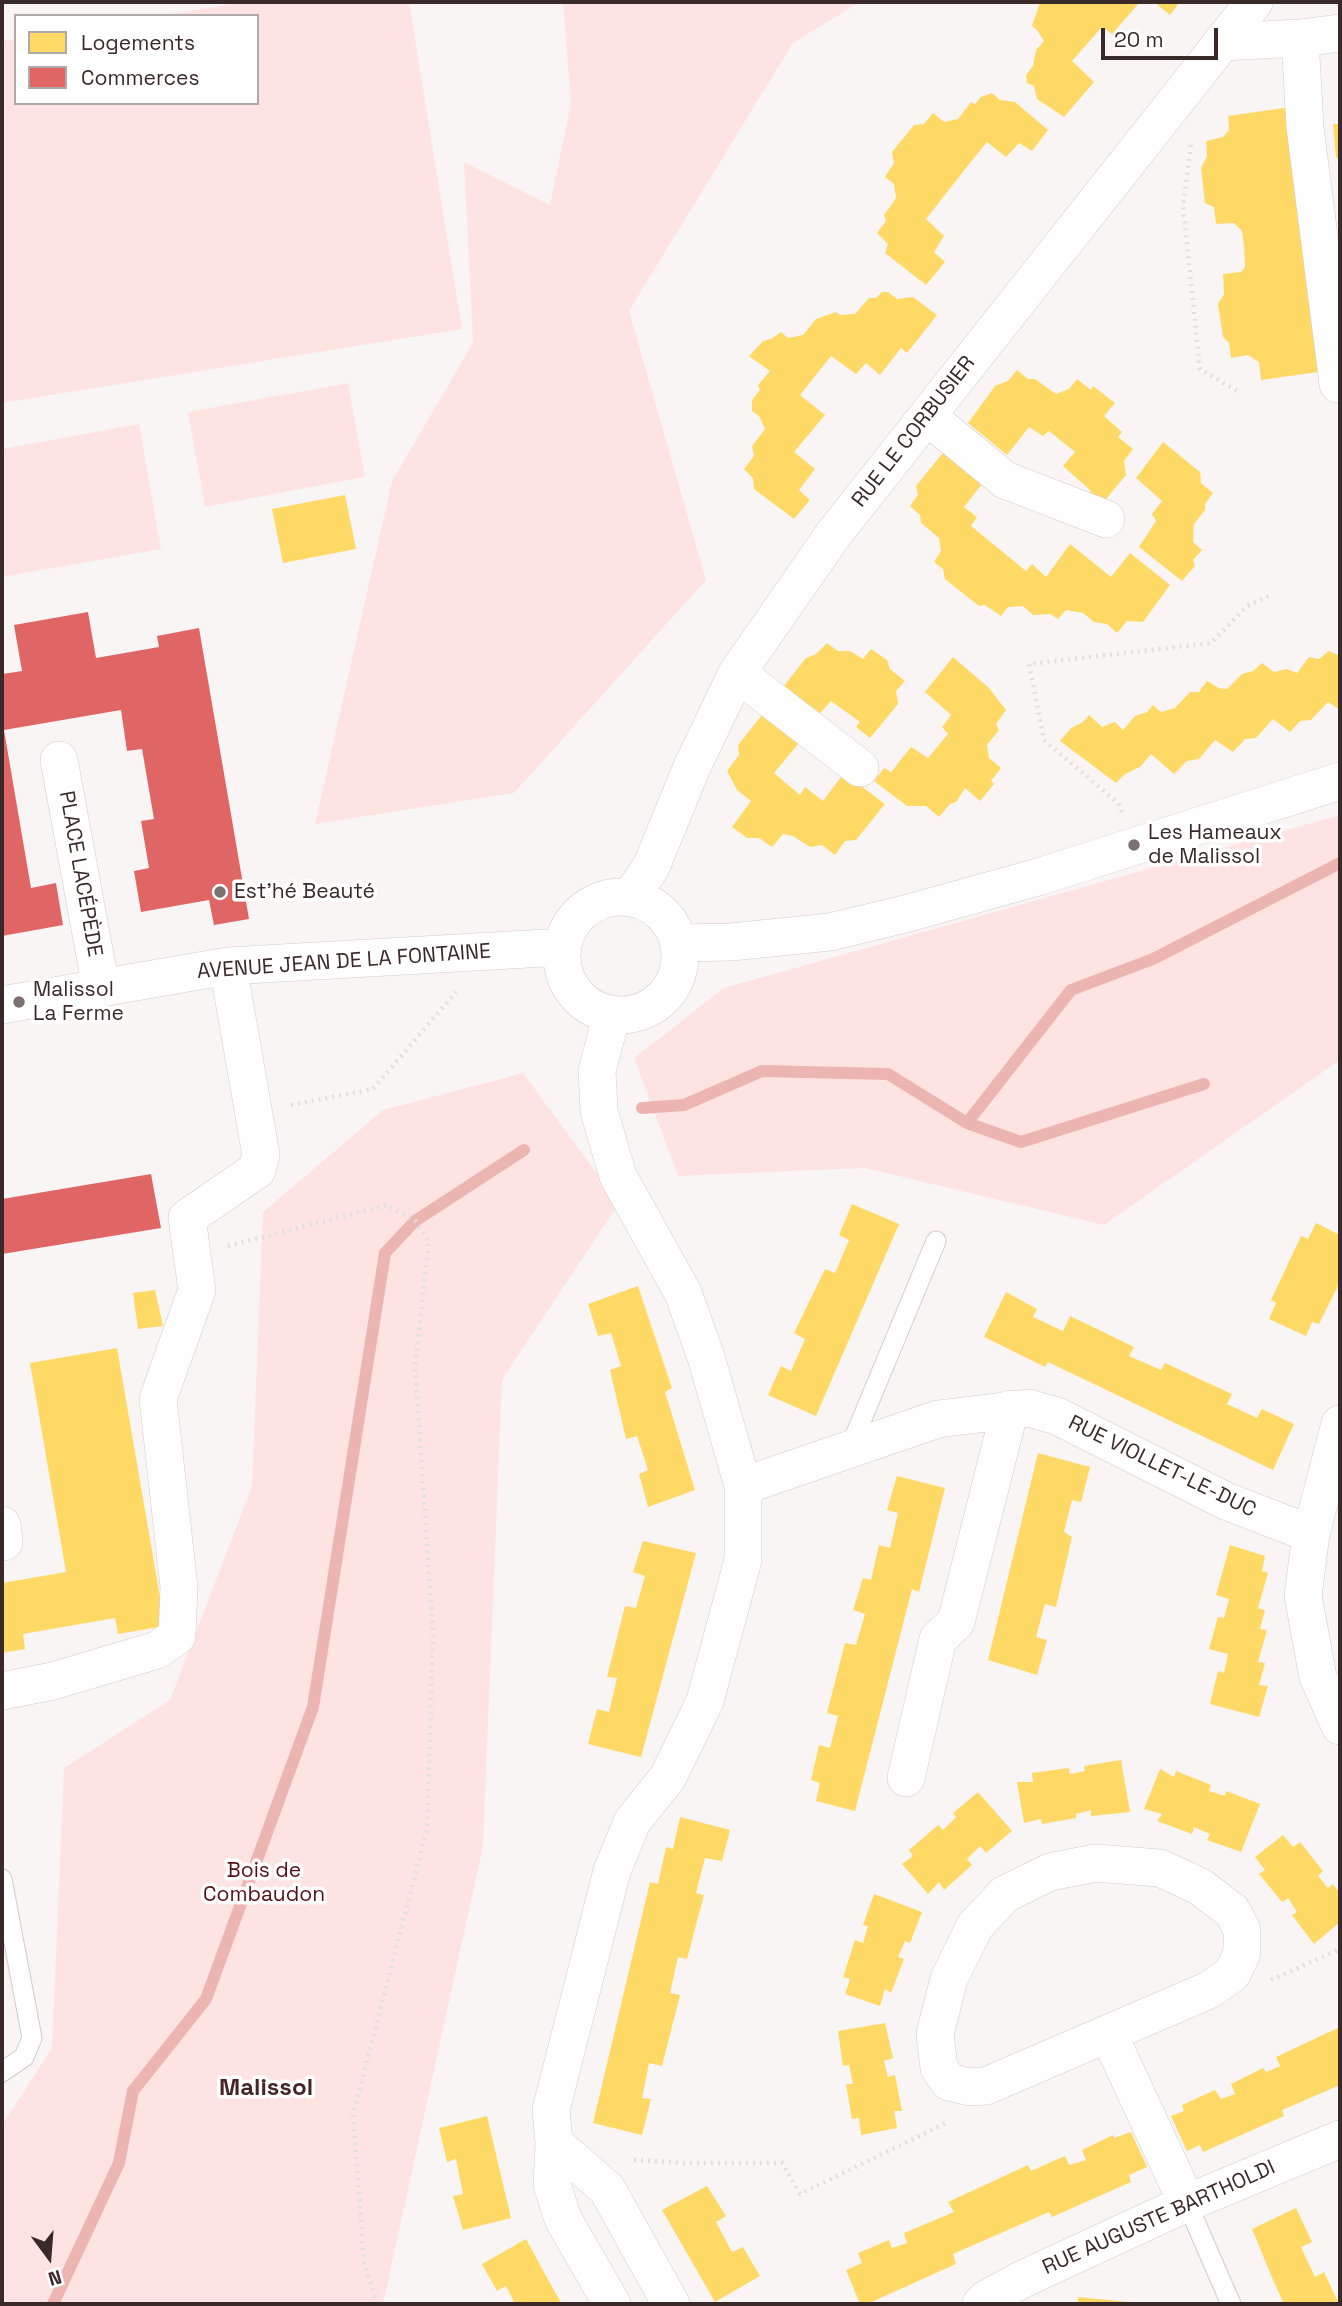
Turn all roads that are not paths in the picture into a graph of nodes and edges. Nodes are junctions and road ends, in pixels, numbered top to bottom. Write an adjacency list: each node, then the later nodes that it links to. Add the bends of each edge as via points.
1 (1254, 2): 4 (street, RUE LE CORBUSIER)
2 (1340, 33): 3 (street)
3 (1300, 38): 4 (street); 5 (street, via 1305,127)
4 (1222, 42): 6 (street, RUE LE CORBUSIER)
5 (1340, 384)
6 (927, 416): 7 (street, via 1004,480); 8 (street, RUE LE CORBUSIER, via 833,535)
7 (1106, 519)
8 (737, 673): 10 (street); 12 (street, RUE LE CORBUSIER, via 651,867)
9 (59, 760): 16 (street, PLACE LACÉPÈDE)
10 (860, 768)
11 (1340, 781): 13 (street, via 1038,877 830,932)
12 (630, 898): 13 (street, via 657,909); 14 (street, via 593,905 572,924)
13 (679, 943): 18 (street, via 679,967 667,993 649,1008)
14 (563, 947): 15 (street, AVENUE JEAN DE LA FONTAINE); 18 (street, via 568,982 580,998)
15 (228, 967): 16 (street, AVENUE JEAN DE LA FONTAINE); 27 (street, via 261,1155 257,1170 187,1218 197,1290 158,1399 179,1587 177,1636 157,1650)
16 (101, 988): 17 (street, AVENUE JEAN DE LA FONTAINE)
17 (2, 1005)
18 (612, 1014): 23 (street, via 597,1071 599,1111 618,1176 683,1293)
19 (936, 1241): 22 (lane)
20 (1010, 1409): 22 (street, RUE VIOLLET-LE-DUC, via 938,1419); 25 (street, RUE VIOLLET-LE-DUC, via 1029,1408 1057,1416 1226,1500); 29 (street, via 956,1622 938,1639)
21 (1340, 1424): 25 (street)
22 (849, 1450): 23 (street, RUE VIOLLET-LE-DUC)
23 (743, 1486): 34 (street, via 743,1560 705,1701 668,1777 632,1822 612,1871 551,2110)
24 (2, 1525): 26 (street)
25 (1311, 1534): 28 (street, via 1303,1596 1318,1677)
26 (2, 1542)
27 (2, 1691)
28 (1340, 1726)
29 (906, 1778)
30 (2, 1879): 32 (lane, via 32,2038 24,2057)
31 (1109, 2035): 31 (street, via 1209,1990 1232,1974 1242,1953 1242,1930 1231,1911 1199,1885 1160,1868 1095,1863 1050,1872 1005,1894 975,1926 949,1979 935,2034 939,2068 949,2082 986,2086); 35 (street)
32 (2, 2072)
33 (1340, 2139): 35 (street, RUE AUGUSTE BARTHOLDI)
34 (554, 2143): 36 (street, via 552,2185 563,2219); 37 (street, via 607,2189)
35 (1187, 2203): 38 (street, RUE AUGUSTE BARTHOLDI, via 1023,2279); 39 (lane)
36 (611, 2304)
37 (671, 2304)
38 (981, 2304)
39 (1231, 2304)

